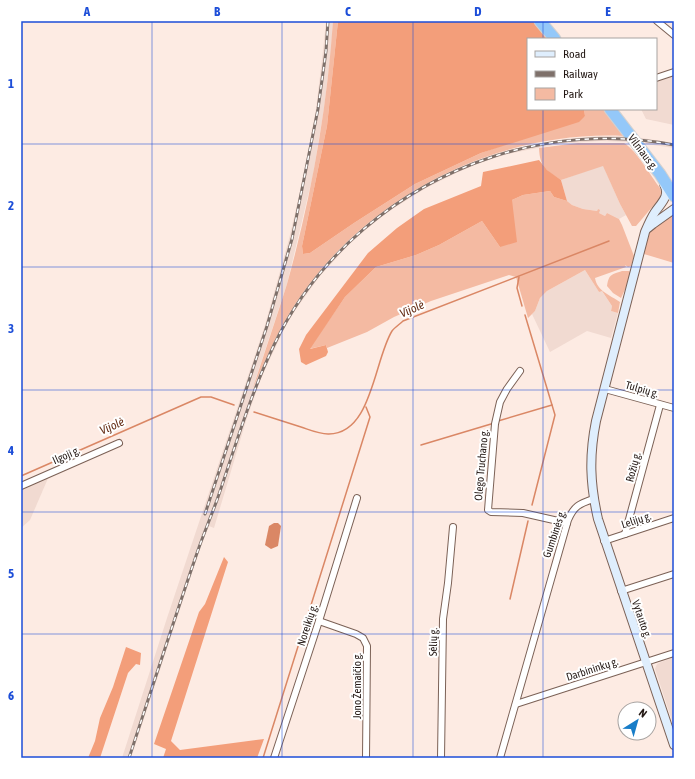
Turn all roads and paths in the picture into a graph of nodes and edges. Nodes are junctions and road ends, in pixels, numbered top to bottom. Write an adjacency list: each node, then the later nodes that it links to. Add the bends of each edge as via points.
1 (540, 21): 5 (highway)
2 (545, 21): 6 (highway)
3 (657, 21): 4 (street)
4 (674, 35)
5 (555, 38)
6 (555, 38)
7 (674, 72): 8 (street)
8 (657, 78)
9 (611, 110): 10 (highway, Vilniaus g.)
10 (660, 174): 11 (highway, Vilniaus g.); 13 (main road, via 666,189 665,200)
11 (674, 196)
12 (674, 209): 13 (main road)
13 (645, 232): 15 (main road)
14 (520, 371): 23 (street, Olego Truchano g., via 500,402 495,424 488,510 523,513)
15 (605, 389): 16 (street, Tulpių g.); 21 (main road, via 591,448)
16 (660, 405): 17 (street, Tulpių g.); 25 (street, Rožių g.)
17 (674, 408)
18 (119, 443): 19 (street, Ilgoji g.)
19 (21, 486)
20 (357, 498): 29 (street, Noreikių g.)
21 (593, 499): 23 (street, Gumbinės g., via 577,506); 26 (main road, Vytauto g.)
22 (674, 518): 25 (street, Lelijų g.)
23 (567, 523): 32 (street, Gumbinės g.)
24 (453, 527): 36 (street, Sėlių g., via 443,619)
25 (625, 534): 26 (street, Lelijų g.)
26 (604, 541): 28 (main road, Vytauto g.)
27 (674, 574): 28 (street)
28 (621, 590): 31 (main road, Vytauto g.)
29 (319, 621): 34 (street, Noreikių g.); 35 (street, Jono Žemaičio g., via 356,634 363,638 367,646)
30 (674, 653): 31 (street, Darbininkų g.)
31 (646, 662): 32 (street, Darbininkų g.); 33 (main road, Vytauto g.)
32 (516, 704): 37 (street, Gumbinės g.)
33 (674, 745)
34 (274, 758)
35 (366, 758)
36 (441, 758)
37 (500, 758)

